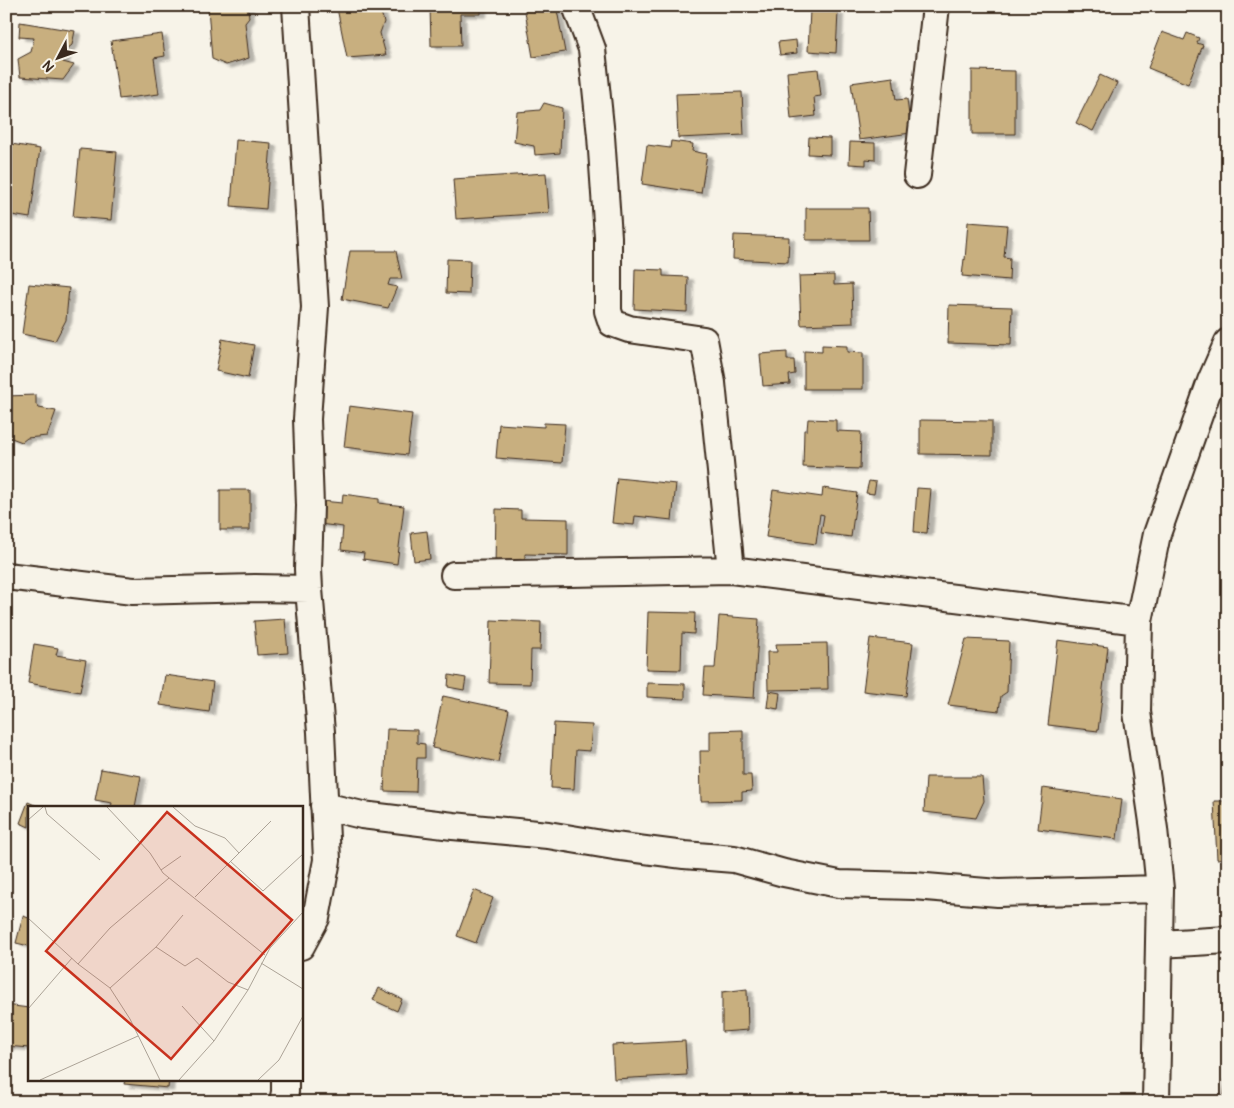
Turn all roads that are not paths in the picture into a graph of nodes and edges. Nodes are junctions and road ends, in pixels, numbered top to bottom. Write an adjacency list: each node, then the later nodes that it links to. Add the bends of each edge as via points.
1 (296, 6): 9 (street, via 315,307 307,418)
2 (576, 6): 6 (street, via 592,49 608,237 608,311 612,323 629,329 704,340 712,382)
3 (936, 6): 4 (street)
4 (917, 175)
5 (1228, 342): 10 (street, via 1157,534)
6 (731, 570): 7 (street); 10 (street)
7 (454, 575)
8 (6, 576): 9 (street, via 133,591)
9 (308, 589): 11 (street)
10 (1139, 621): 13 (street, via 1137,712)
11 (324, 806): 12 (street, via 327,860); 13 (street, via 362,815 734,859 839,884 998,893)
12 (312, 880): 15 (street, via 316,918)
13 (1160, 889): 16 (street)
14 (1228, 940): 16 (street)
15 (302, 944)
16 (1160, 944): 19 (street)
17 (285, 1080): 18 (street)
18 (283, 1102)
19 (1156, 1102)

